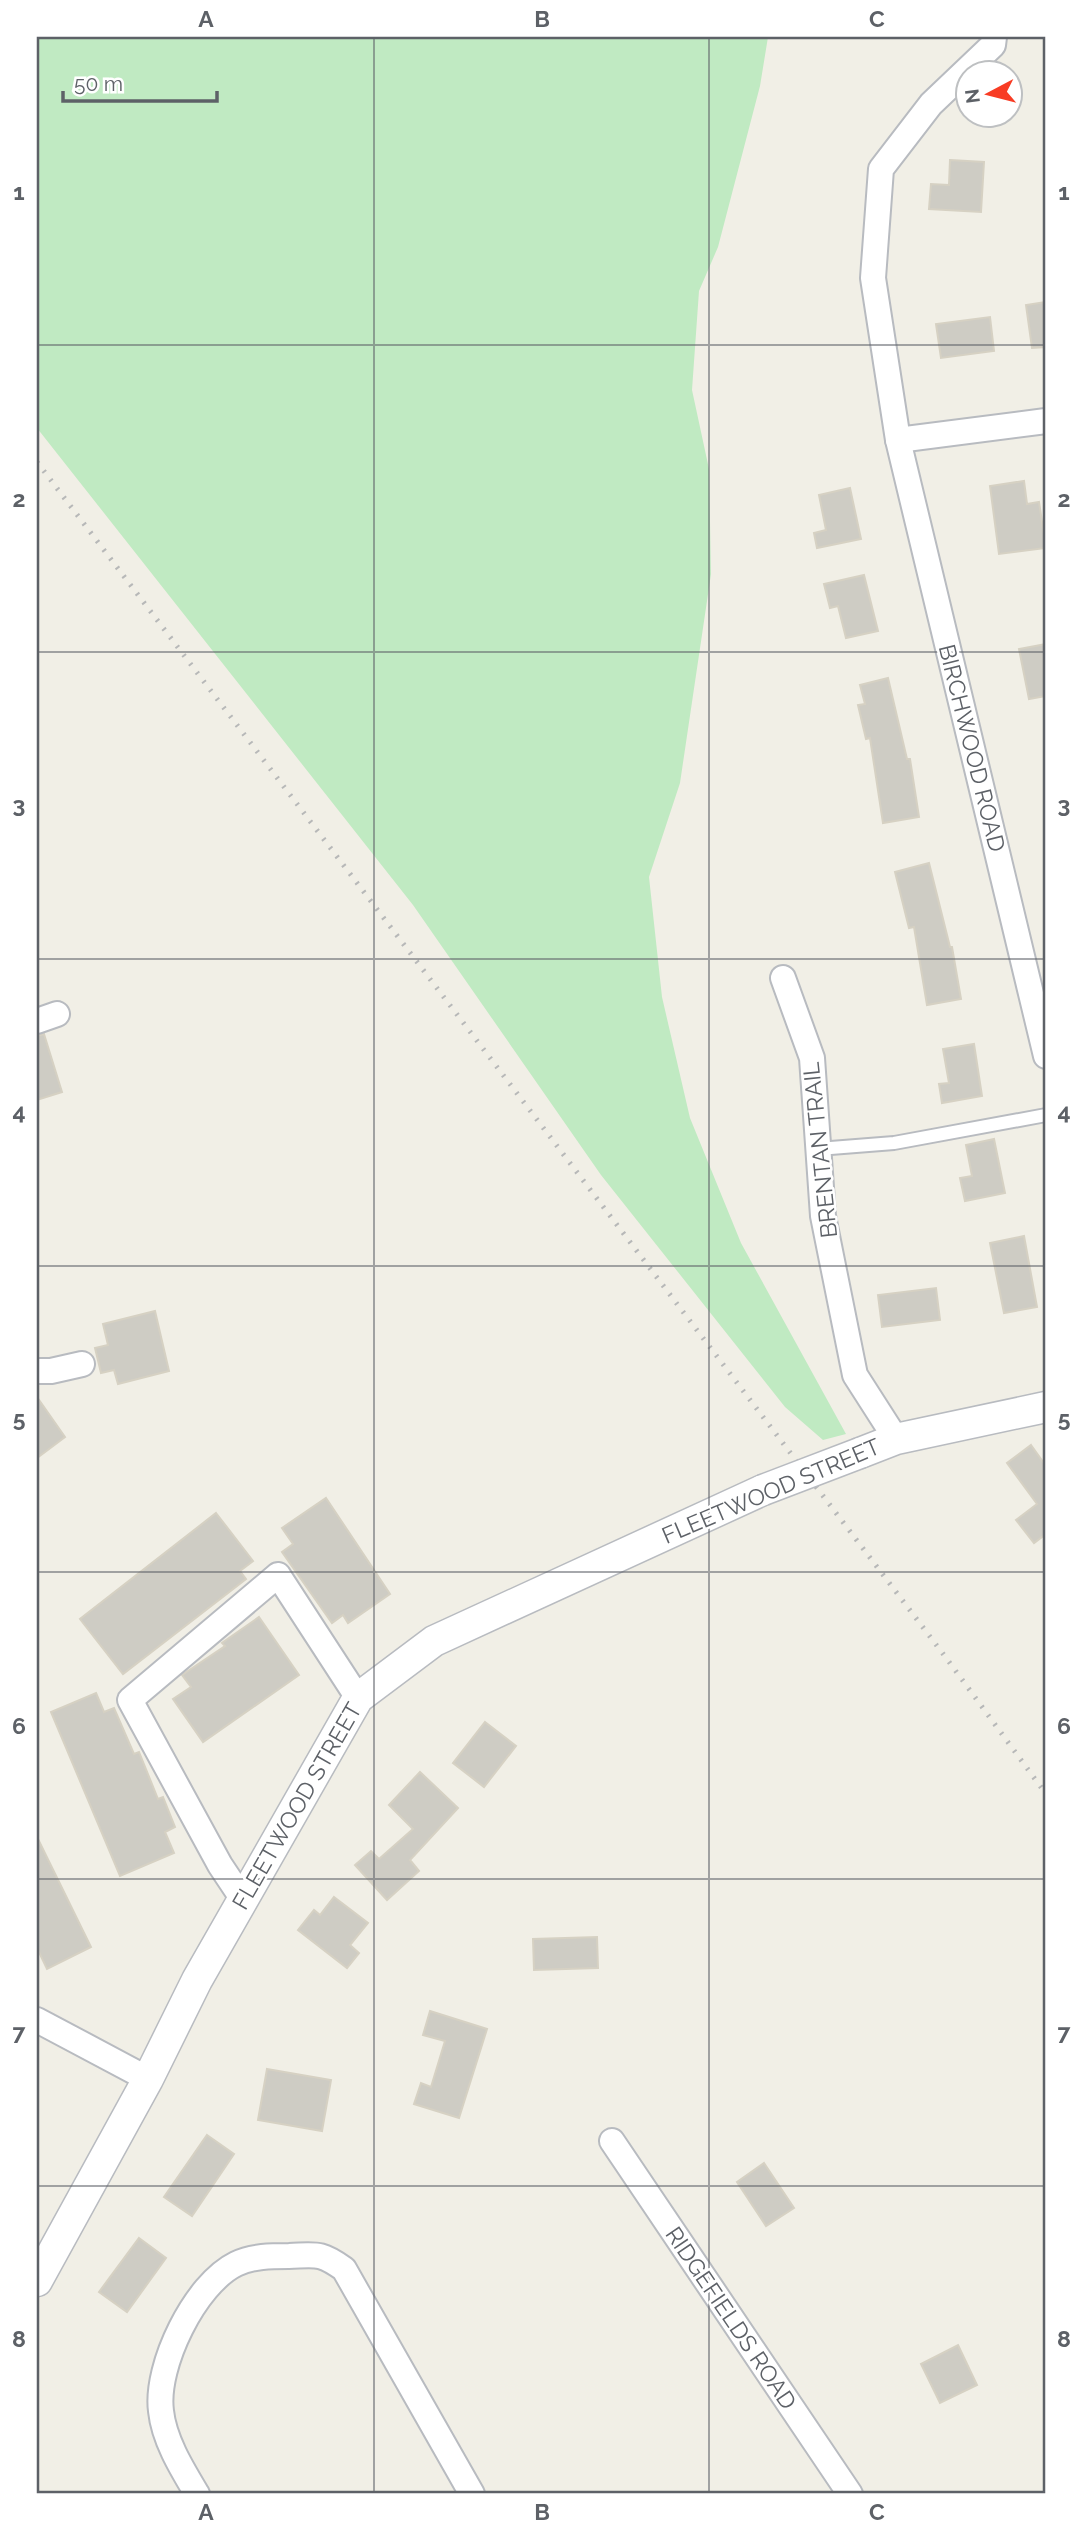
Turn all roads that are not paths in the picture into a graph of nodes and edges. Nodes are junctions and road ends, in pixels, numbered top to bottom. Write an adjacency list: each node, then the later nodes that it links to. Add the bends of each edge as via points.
1 (994, 37): 3 (street, BIRCHWOOD ROAD, via 993,45 930,104 881,169 873,278)
2 (1046, 421): 3 (street)
3 (898, 440): 5 (street, BIRCHWOOD ROAD)
4 (783, 978): 7 (street, BRENTAN TRAIL, via 812,1058)
5 (1046, 1056)
6 (1046, 1115): 7 (lane, via 894,1143)
7 (818, 1149): 11 (street, BRENTAN TRAIL, via 823,1216 855,1375)
8 (82, 1364): 9 (street)
9 (37, 1371)
10 (1046, 1407): 11 (street, FLEETWOOD STREET)
11 (896, 1438): 12 (street, FLEETWOOD STREET, bridge, via 763,1490 434,1641)
12 (358, 1698): 13 (street, FLEETWOOD STREET); 13 (street, via 278,1575 130,1700)
13 (242, 1898): 15 (street, FLEETWOOD STREET)
14 (37, 2020): 15 (street)
15 (148, 2079): 17 (street, FLEETWOOD STREET)
16 (612, 2141): 20 (street, RIDGEFIELDS ROAD)
17 (37, 2281)
18 (197, 2494): 19 (street, via 169,2440 160,2410 169,2359 189,2315 213,2281 237,2264 263,2257 325,2255 344,2269)
19 (472, 2494)
20 (850, 2494)

